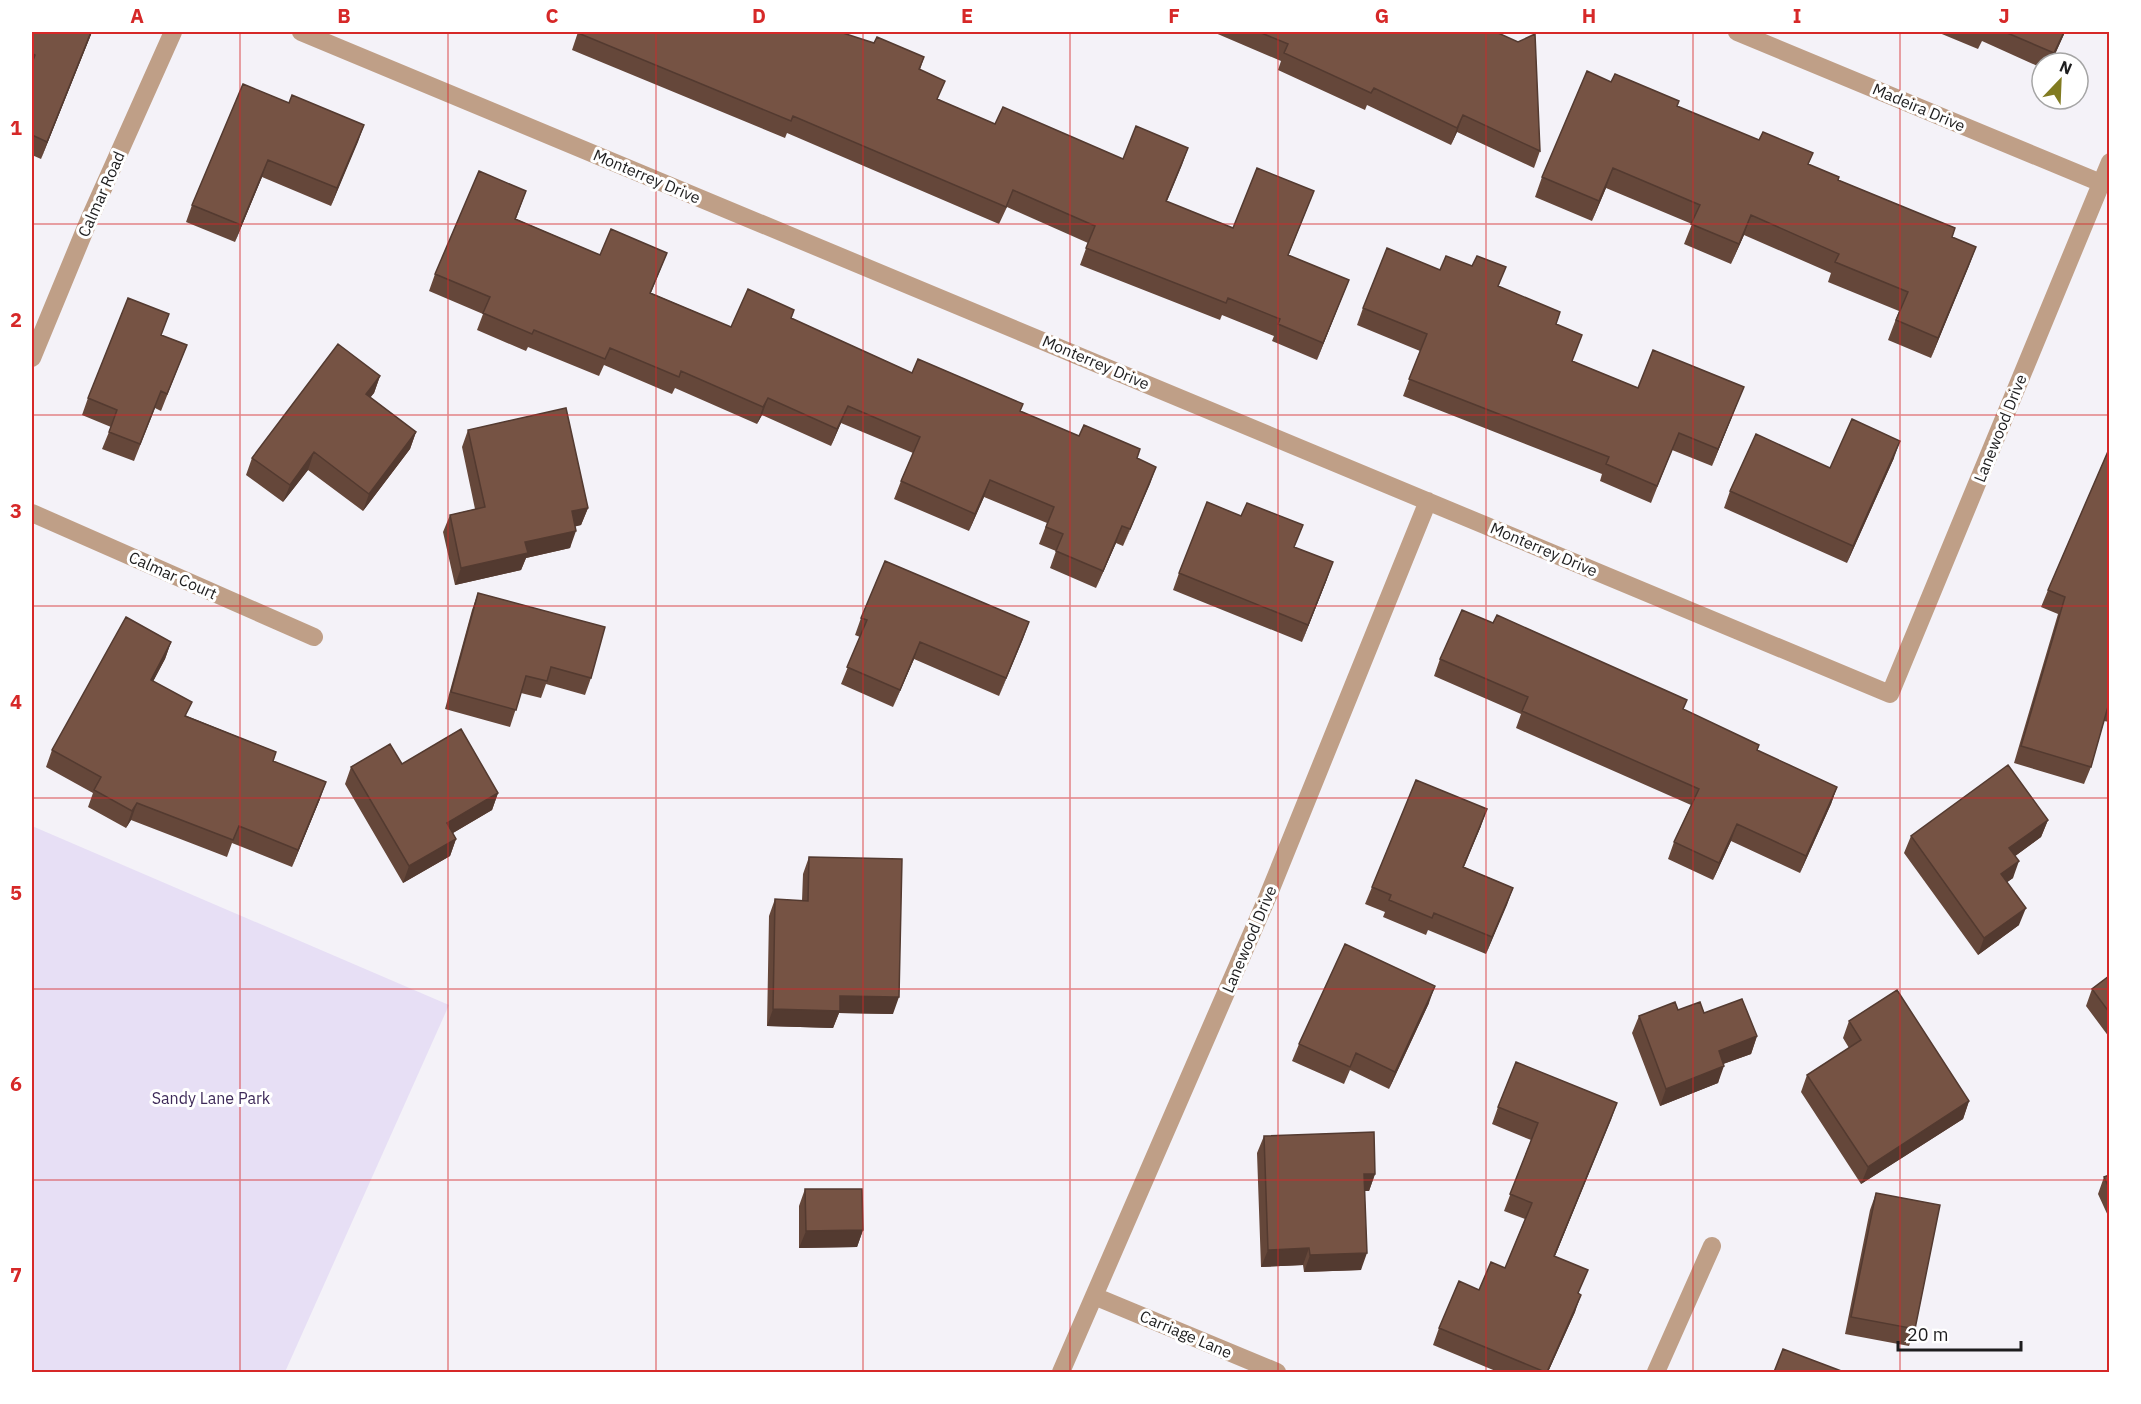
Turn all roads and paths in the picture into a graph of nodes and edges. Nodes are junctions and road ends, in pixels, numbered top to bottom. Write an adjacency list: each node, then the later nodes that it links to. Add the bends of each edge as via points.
1 (173, 32): 6 (street, Calmar Road)
2 (301, 32): 7 (street, Monterrey Drive)
3 (1737, 32): 5 (street, Madeira Drive)
4 (2109, 162): 5 (street, Lanewood Drive)
5 (2101, 183): 10 (street, Lanewood Drive)
6 (32, 358)
7 (1428, 501): 10 (street, Monterrey Drive); 12 (street, Lanewood Drive, via 1268,896)
8 (32, 513): 9 (street, Calmar Court)
9 (314, 637)
10 (1890, 693)
11 (1712, 1246): 15 (street)
12 (1094, 1296): 13 (street, Lanewood Drive); 14 (street, Carriage Lane)
13 (1061, 1372)
14 (1278, 1372)
15 (1656, 1372)

